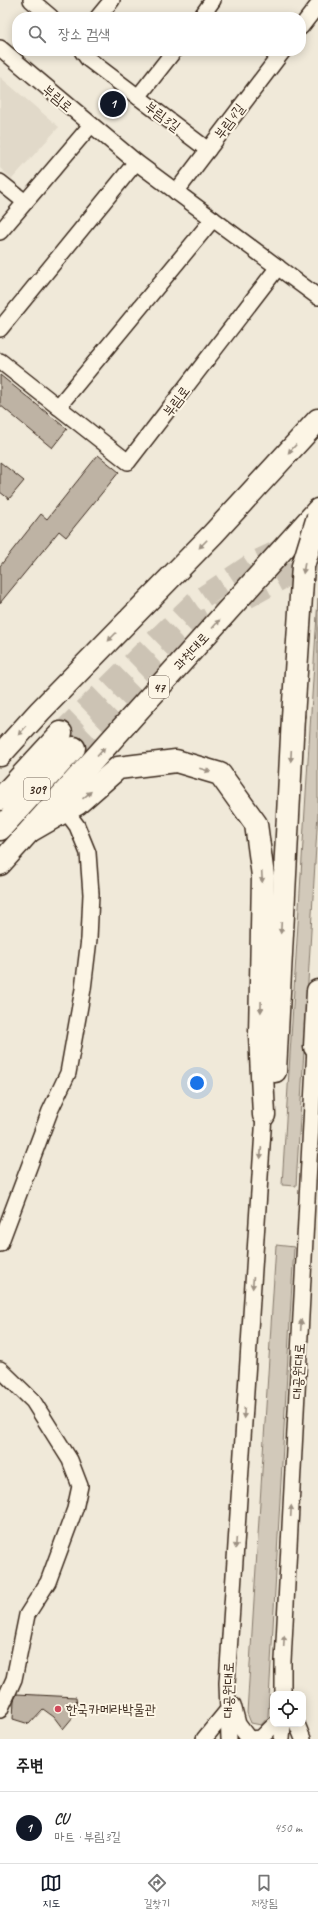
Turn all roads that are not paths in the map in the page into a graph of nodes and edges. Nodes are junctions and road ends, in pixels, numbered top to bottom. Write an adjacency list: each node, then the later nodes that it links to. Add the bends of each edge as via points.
1 (31, 0): 5 (street)
2 (112, 0): 6 (street)
3 (213, 0): 7 (street)
4 (318, 5): 8 (street)
5 (45, 12)
6 (102, 12)
7 (205, 12)
8 (306, 21)
9 (0, 48): 14 (street, 부림로)
10 (86, 56): 13 (street, 부림3길)
11 (170, 56): 13 (street)
12 (279, 56): 15 (street, 부림4길)
13 (138, 97): 15 (street, 부림3길)
14 (91, 125): 16 (street, 부림로); 19 (street)
15 (208, 150): 18 (street, 부림4길)
16 (136, 162): 18 (street, 부림로); 24 (street)
17 (0, 182): 19 (street)
18 (176, 192): 20 (street, 부림로)
19 (25, 202): 21 (street)
20 (213, 219): 22 (street, 부림로); 26 (street)
21 (0, 232)
22 (278, 268): 23 (street, 부림로); 26 (street, 부림로, via 128,462)
23 (318, 297)
24 (0, 329)
25 (0, 361): 26 (street, 부림로)
26 (58, 407)
27 (318, 420): 30 (highway, one-way to 30, via 213,534)
28 (318, 510): 34 (highway, 과천대로 / 47, one-way to 28)
29 (318, 517): 38 (highway, one-way to 38, bridge, via 304,566 293,717 274,1086)
30 (0, 755)
31 (0, 798): 33 (highway, 309, via 67,740)
32 (65, 810): 34 (highway); 38 (highway, one-way to 38, via 77,804 118,768 176,761 220,774 256,824 263,876 260,1035); 39 (street, via 77,826 88,853 91,894 83,989 68,1073 50,1111)
33 (0, 829)
34 (30, 831): 35 (highway, 과천대로 / 47)
35 (0, 864)
36 (318, 990): 37 (highway)
37 (315, 1047): 41 (street, 대공원대로, one-way to 37)
38 (264, 1114): 42 (street, 대공원대로, one-way to 42)
39 (0, 1244)
40 (0, 1369): 45 (street, via 33,1401 70,1460 80,1486 75,1509 48,1582 27,1616 14,1679)
41 (283, 1661): 43 (street, 대공원대로); 44 (street)
42 (227, 1683): 46 (street, 대공원대로); 47 (street, via 238,1724 249,1739 261,1738)
43 (283, 1691)
44 (288, 1691)
45 (0, 1710)
46 (227, 1711): 50 (street); 51 (street, 대공원대로)
47 (272, 1727)
48 (284, 1727): 52 (street)
49 (298, 1727): 53 (street)
50 (204, 1739)
51 (229, 1739)
52 (282, 1739)
53 (303, 1739)

